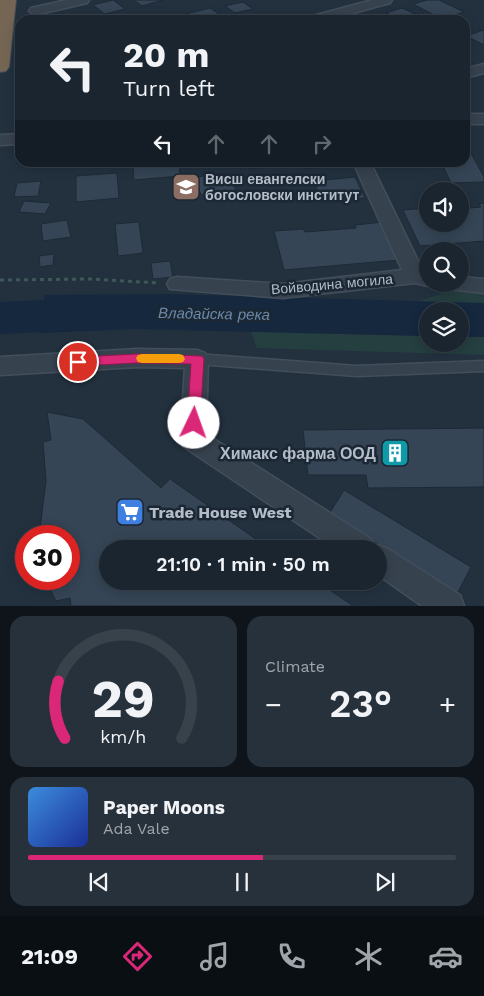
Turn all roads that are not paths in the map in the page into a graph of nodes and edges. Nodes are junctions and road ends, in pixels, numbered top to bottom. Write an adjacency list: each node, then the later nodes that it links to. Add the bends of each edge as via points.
1 (8, 0): 6 (highway)
2 (83, 0): 4 (street)
3 (386, 0): 5 (street)
4 (35, 10)
5 (332, 15)
6 (0, 68)
7 (484, 68): 8 (street)
8 (470, 72)
9 (470, 119): 10 (street)
10 (484, 119)
11 (15, 139): 12 (street)
12 (0, 140)
13 (364, 167): 14 (street)
14 (419, 274)
15 (419, 278): 16 (street, Войводина могила, via 283,290)
16 (177, 284)
17 (469, 285): 18 (street)
18 (484, 286)
19 (197, 359): 20 (street, via 137,358); 21 (lane, via 357,371); 22 (street, via 193,439)
20 (0, 366)
21 (484, 366)
22 (347, 540)
23 (387, 565): 24 (street)
24 (449, 606)

